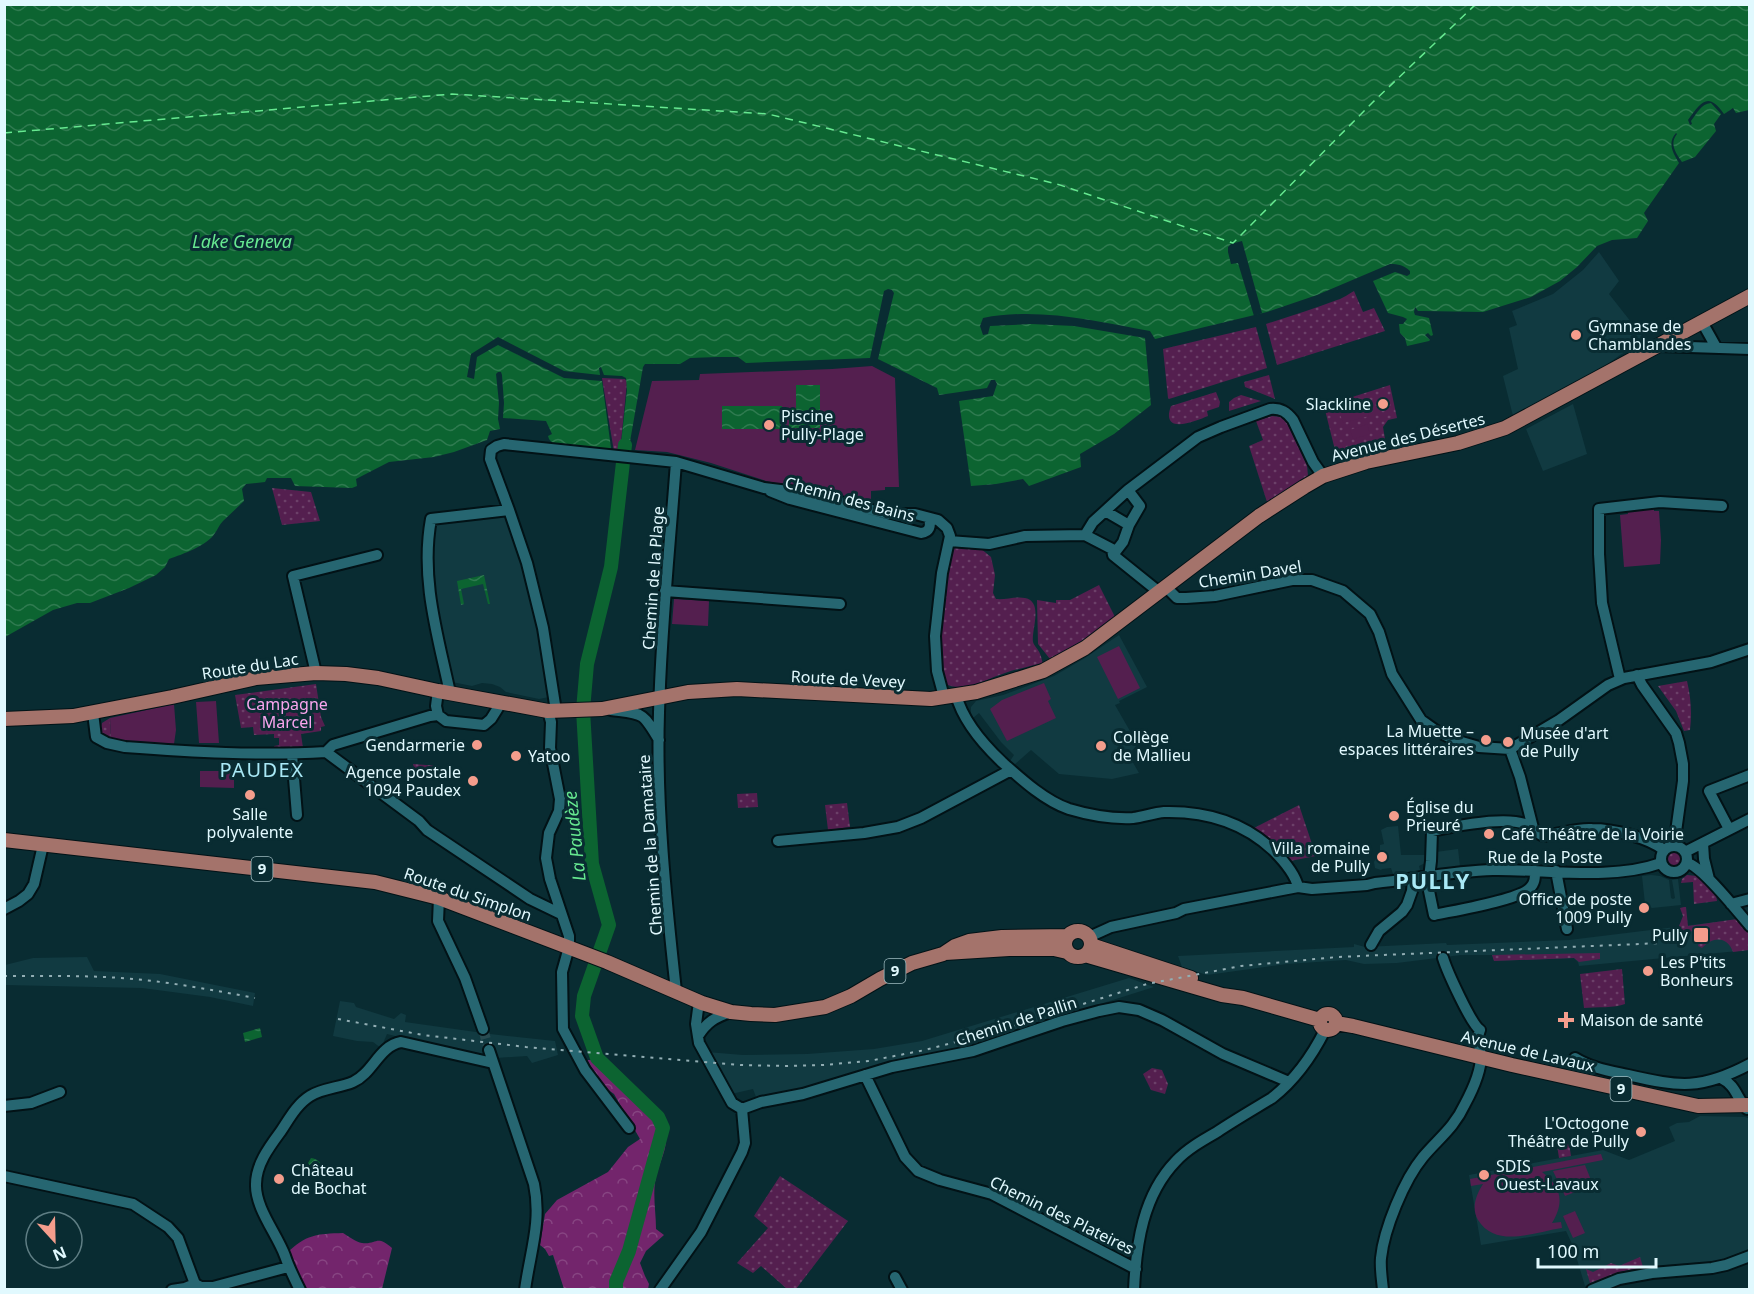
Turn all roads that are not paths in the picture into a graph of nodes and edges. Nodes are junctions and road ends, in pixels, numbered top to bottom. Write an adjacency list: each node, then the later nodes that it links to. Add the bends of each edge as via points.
1 (1749, 296): 2 (main road, Avenue des Désertes)
2 (1702, 322): 3 (main road, Avenue des Désertes); 4 (street)
3 (1659, 345): 4 (street); 7 (main road, Avenue des Désertes, via 1505,428 1458,443 1366,462)
4 (1716, 347): 5 (street)
5 (1749, 349)
6 (676, 462): 8 (street, Chemin des Bains); 11 (street, Chemin des Bains, via 497,446 490,450 490,459); 20 (street, Chemin de la Plage)
7 (1323, 477): 9 (street, via 1289,414 1270,409 1198,438); 19 (main road, Avenue des Désertes, via 1258,516)
8 (764, 488): 13 (street, Chemin des Bains); 13 (street, Chemin des Bains, via 790,499 914,532 926,532 930,527)
9 (1128, 490): 12 (street); 14 (street, via 1140,506)
10 (1722, 506): 25 (street, via 1598,503 1602,603)
11 (509, 510): 26 (street, via 431,519 428,585); 31 (street, via 543,628)
12 (1105, 511): 14 (street); 15 (street)
13 (928, 518): 16 (street, via 945,525)
14 (1129, 525): 18 (street)
15 (1085, 535): 16 (street, via 1025,536 989,544); 18 (street, Chemin Davel, via 1112,549)
16 (949, 542): 27 (street, via 935,636 937,671)
17 (377, 555): 23 (street, via 293,576)
18 (1113, 555): 19 (street, Chemin Davel)
19 (1163, 589): 27 (main road, Route de Vevey, via 1085,648 1050,668 976,692); 36 (street, Chemin Davel, via 1178,598 1198,598 1312,580 1343,591 1370,614 1392,674 1421,720 1455,740)
20 (665, 591): 21 (street); 28 (street, Chemin de la Plage)
21 (840, 604)
22 (1749, 649): 24 (street, via 1711,662)
23 (316, 673): 26 (main road, Route du Lac, via 378,678); 32 (main road, Route du Lac, via 256,678)
24 (1637, 675): 25 (street); 50 (street, via 1676,733 1683,781 1675,839)
25 (1620, 680): 36 (street)
26 (444, 692): 29 (main road, Route du Lac); 33 (street, via 436,706)
27 (950, 696): 28 (main road, Route de Vevey, via 931,699 737,689); 39 (street, via 981,740)
28 (660, 697): 30 (main road, Route de Vevey); 35 (street, Chemin de la Damataire)
29 (501, 703): 31 (main road, Route de Vevey); 33 (street, via 484,725 446,721)
30 (590, 710): 31 (main road, Route de Vevey); 35 (street, via 634,711 643,715)
31 (552, 711): 62 (street, via 550,748 560,799 546,858)
32 (93, 713): 34 (main road, Route du Lac); 38 (street, via 96,736 125,747)
33 (438, 715): 37 (street, via 372,732 333,745)
34 (4, 719)
35 (659, 740): 72 (street, Chemin de la Damataire, via 663,849)
36 (1510, 750): 43 (street)
37 (326, 752): 38 (street); 62 (street, via 427,830 530,899)
38 (292, 754): 41 (street)
39 (1011, 770): 46 (street, via 898,827); 57 (street, via 1069,808 1132,818 1162,812 1188,813 1234,823 1257,836 1280,857)
40 (1749, 775): 44 (street, via 1709,791)
41 (297, 815)
42 (1749, 819): 44 (street)
43 (1533, 828): 49 (street, via 1544,836 1599,829 1649,841); 54 (street, via 1506,821 1432,831)
44 (1729, 829): 47 (street)
45 (4, 840): 48 (main road, 9)
46 (778, 842)
47 (1703, 843): 50 (street); 56 (street)
48 (43, 844): 58 (main road, Route du Simplon / 9, via 371,881); 61 (street, via 28,894)
49 (1664, 850): 50 (street, via 1672,846); 51 (street)
50 (1683, 854): 51 (street, via 1682,870 1674,873); 56 (street)
51 (1661, 863): 53 (street, Rue de la Poste, via 1624,872)
52 (1535, 871): 53 (street, Rue de la Poste); 54 (street, Rue de la Poste, via 1490,870); 54 (street, via 1532,887 1521,894 1434,915)
53 (1556, 872): 64 (street)
54 (1429, 877): 55 (street, Rue de la Poste)
55 (1413, 879): 57 (street, Rue de la Poste); 66 (street, via 1407,905 1379,931)
56 (1709, 879): 60 (street)
57 (1298, 887): 67 (street, Rue de la Poste, via 1111,927)
58 (439, 898): 68 (main road, Route du Simplon / 9); 76 (street, via 438,921)
59 (1749, 899): 60 (street)
60 (1731, 904): 63 (street)
61 (4, 909)
62 (561, 914): 68 (street, via 568,929)
63 (1749, 926)
64 (1567, 929)
65 (1067, 936): 67 (main road, via 1083,931); 69 (main road); 70 (main road, 9, via 969,941)
66 (1371, 945)
67 (1088, 946): 69 (main road, via 1077,957); 75 (main road, Avenue de Lavaux)
68 (569, 948): 72 (main road, Route du Simplon / 9); 92 (street, via 562,972 563,1029 585,1070)
69 (1067, 952): 70 (main road, 9, via 1009,949)
70 (943, 954): 74 (main road, 9, via 912,963 825,1007 775,1015)
71 (1443, 958): 79 (street, via 1480,1030)
72 (676, 991): 73 (main road, 9)
73 (702, 1003): 74 (main road, 9); 77 (street, via 705,1012)
74 (731, 1012): 77 (street, via 706,1024)
75 (1327, 1024): 79 (main road, Avenue de Lavaux); 85 (street, via 1312,1055)
76 (483, 1029)
77 (698, 1036): 91 (street, via 732,1102)
78 (489, 1050): 81 (street)
79 (1481, 1057): 88 (main road, Avenue de Lavaux / 9, via 1698,1106); 105 (street, via 1458,1119 1418,1164 1394,1212 1381,1258)
80 (1575, 1058): 84 (street, via 1660,1083 1690,1084)
81 (493, 1063): 95 (street, via 395,1043 354,1082 320,1091 304,1100 261,1162 256,1184 257,1197); 101 (street, via 538,1200)
82 (1749, 1064): 84 (street)
83 (865, 1075): 85 (street, Chemin de Pallin, via 990,1047 1024,1033 1119,1007 1162,1020 1223,1054); 91 (street, Chemin de Pallin); 96 (street, Chemin des Plateires, via 905,1157 918,1171 992,1194)
84 (1721, 1078): 86 (street)
85 (1289, 1082): 96 (street, via 1272,1098 1194,1145 1166,1172 1146,1209)
86 (1732, 1086): 88 (street); 90 (street)
87 (60, 1092): 89 (street, via 31,1103)
88 (1724, 1106): 90 (main road, Avenue de Lavaux / 9)
89 (4, 1107)
90 (1747, 1108)
91 (742, 1109): 102 (street, via 742,1152 701,1232)
92 (629, 1128)
93 (4, 1176): 98 (street, via 133,1204 178,1238)
94 (1749, 1256): 106 (street, via 1712,1268 1619,1279)
95 (288, 1268): 98 (street, via 213,1287); 100 (street)
96 (1136, 1269): 104 (street)
97 (896, 1277): 103 (street)
98 (195, 1284): 99 (street)
99 (172, 1290)
100 (300, 1290)
101 (525, 1290)
102 (660, 1290)
103 (902, 1290)
104 (1134, 1290)
105 (1383, 1290)
106 (1592, 1290)

